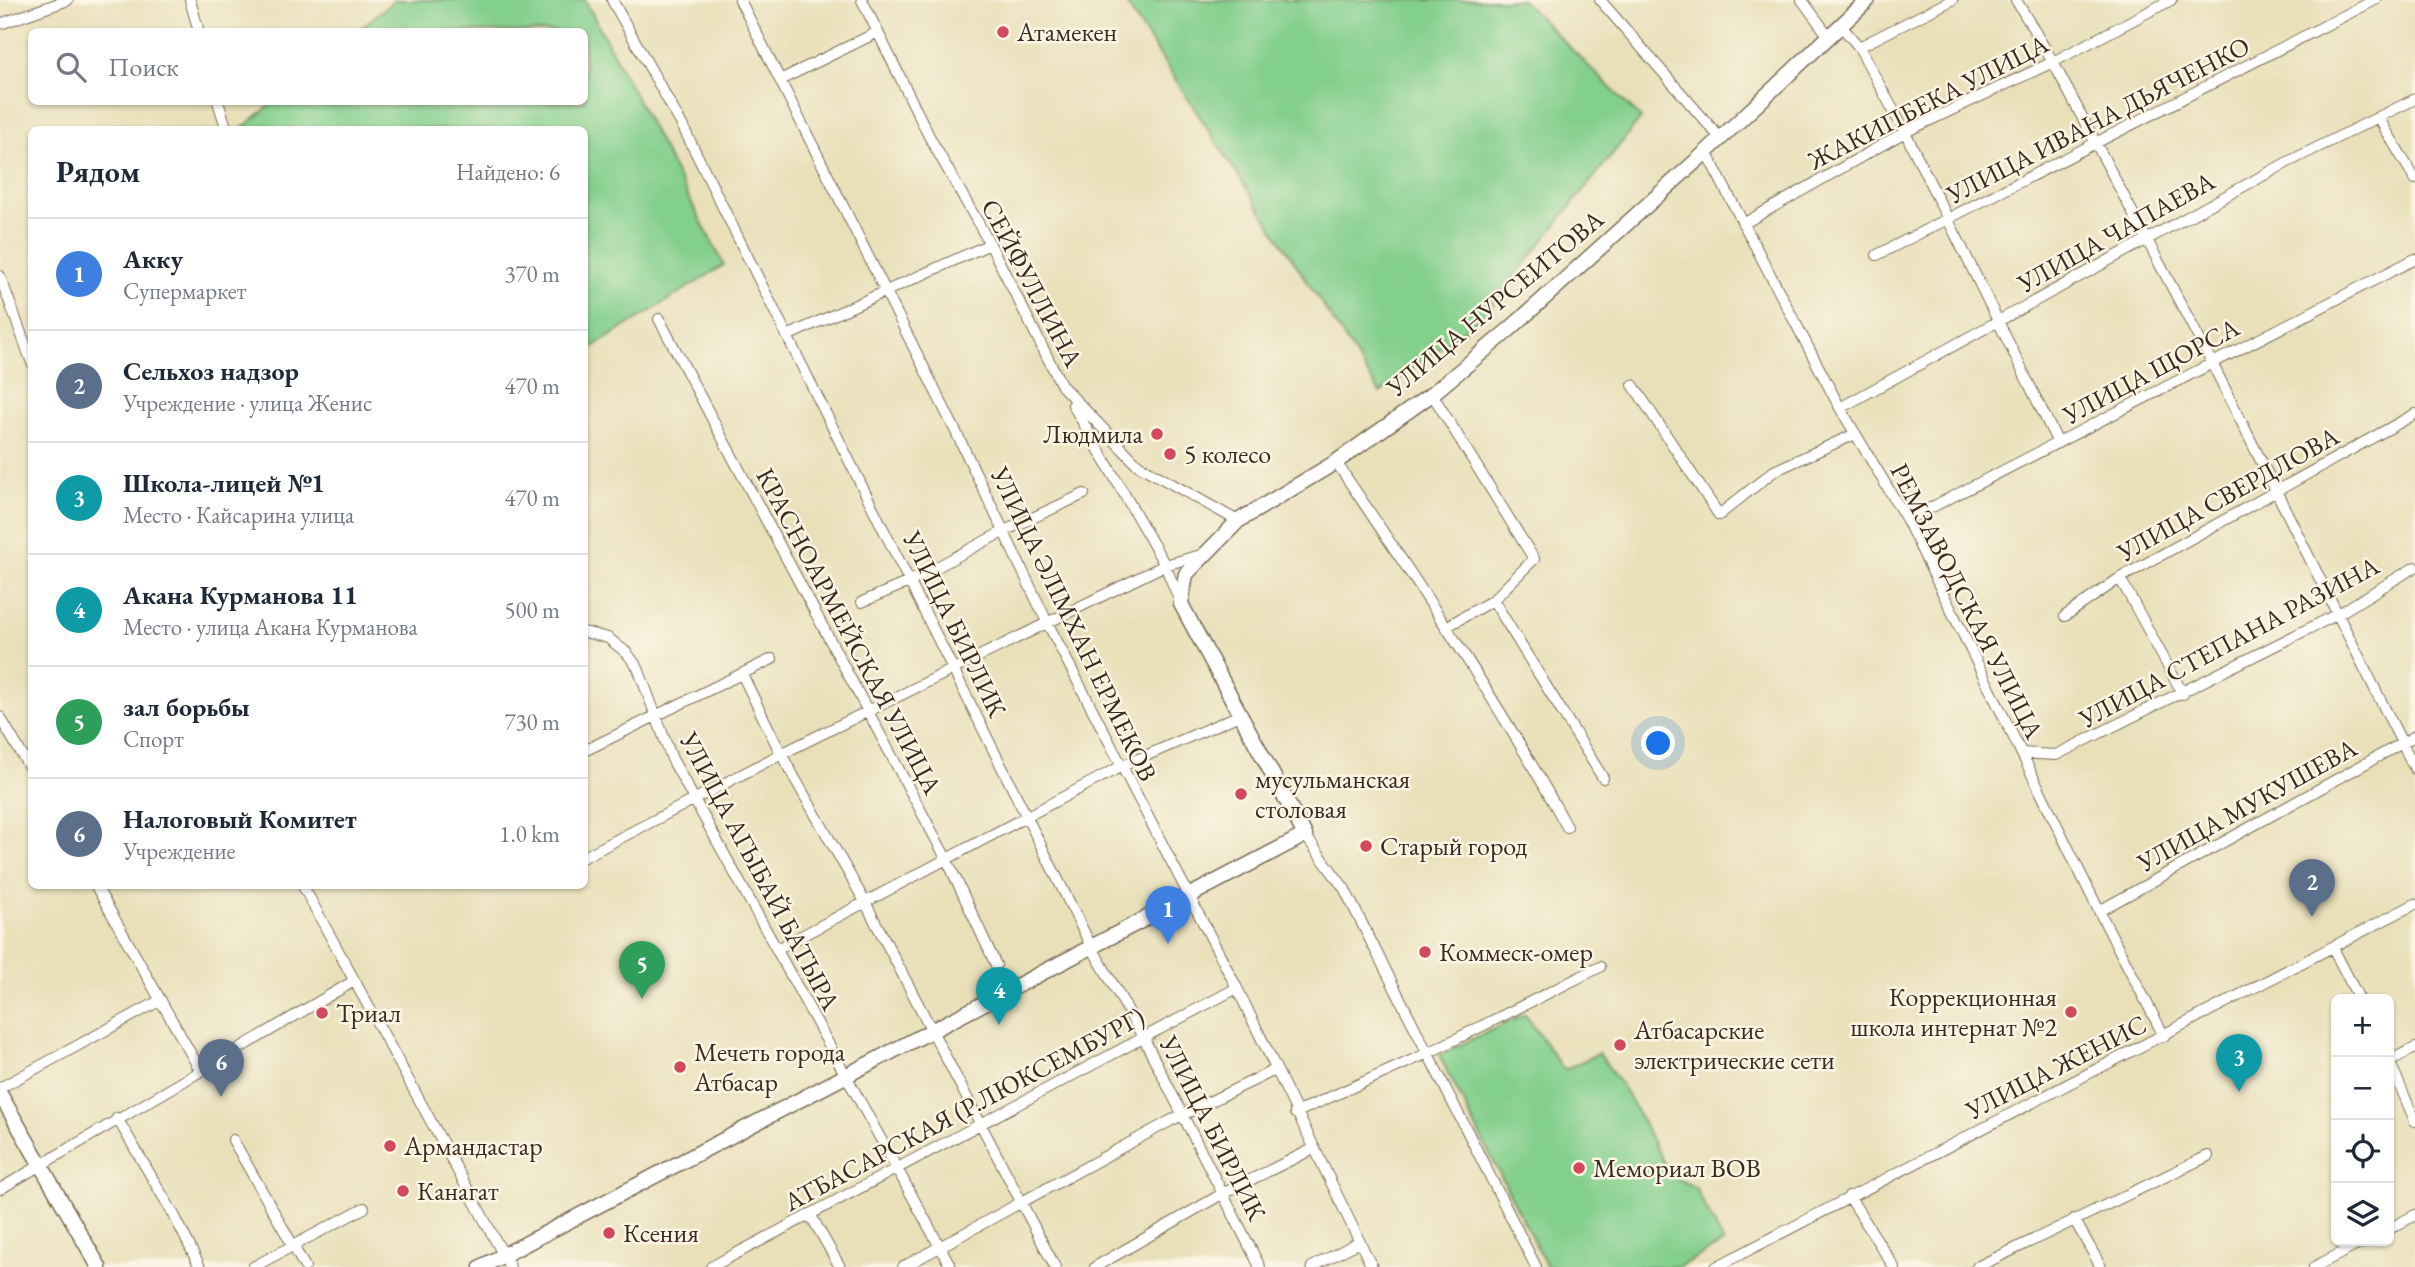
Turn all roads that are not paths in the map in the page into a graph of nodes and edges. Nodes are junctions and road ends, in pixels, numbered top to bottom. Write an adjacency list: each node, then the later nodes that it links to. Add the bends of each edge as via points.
1 (68, 0): 13 (street)
2 (190, 0): 15 (street)
3 (612, 0): 40 (street, УЛИЦА БИРЛИК, via 684,127)
4 (740, 0): 20 (street, УЛИЦА ӘЛІМХАН ЕРМЕКОВ)
5 (862, 0): 16 (street, СЕЙФУЛЛИНА)
6 (1600, 0): 26 (street)
7 (1802, 0): 17 (street)
8 (1868, 0): 14 (main road, УЛИЦА НУРСЕИТОВА)
9 (1952, 0): 18 (street)
10 (2016, 0): 19 (street)
11 (2171, 0): 19 (street, ЖАКИПБЕКА УЛИЦА)
12 (2375, 0): 27 (street, УЛИЦА ИВАНА ДЬЯЧЕНКО)
13 (0, 24)
14 (1842, 27): 17 (main road, УЛИЦА НУРСЕИТОВА); 18 (street)
15 (198, 28)
16 (878, 32): 20 (street); 33 (street, СЕЙФУЛЛИНА, via 930,138)
17 (1830, 38): 26 (main road, УЛИЦА НУРСЕИТОВА)
18 (1860, 47): 25 (street)
19 (2053, 62): 25 (street, ЖАКИПБЕКА УЛИЦА); 27 (street)
20 (780, 80): 37 (street, УЛИЦА ӘЛІМХАН ЕРМЕКОВ)
21 (2415, 99): 23 (street, УЛИЦА ЧАПАЕВА)
22 (219, 105): 24 (street)
23 (2378, 117): 29 (street); 32 (street, УЛИЦА ЧАПАЕВА)
24 (226, 126)
25 (1905, 132): 30 (street); 31 (street, ЖАКИПБЕКА УЛИЦА)
26 (1721, 139): 28 (main road, УЛИЦА НУРСЕИТОВА)
27 (2095, 144): 30 (street, УЛИЦА ИВАНА ДЬЯЧЕНКО); 32 (street)
28 (1706, 152): 31 (street, РЕМЗАВОДСКАЯ УЛИЦА); 45 (main road, УЛИЦА НУРСЕИТОВА)
29 (2415, 179)
30 (1948, 220): 34 (street, УЛИЦА ИВАНА ДЬЯЧЕНКО); 39 (street)
31 (1743, 225): 46 (street, РЕМЗАВОДСКАЯ УЛИЦА)
32 (2146, 239): 39 (street, УЛИЦА ЧАПАЕВА); 42 (street)
33 (990, 244): 37 (street); 44 (street, СЕЙФУЛЛИНА)
34 (1877, 255)
35 (2415, 259): 42 (street, УЛИЦА ЩОРСА)
36 (0, 276): 41 (street)
37 (886, 291): 40 (street); 55 (street, УЛИЦА ӘЛІМХАН ЕРМЕКОВ)
38 (659, 319): 73 (street, КРАСНОАРМЕЙСКАЯ УЛИЦА)
39 (1996, 322): 46 (street, УЛИЦА ЧАПАЕВА); 49 (street)
40 (788, 336): 60 (street, УЛИЦА БИРЛИК)
41 (28, 352)
42 (2212, 363): 49 (street, УЛИЦА ЩОРСА); 51 (street)
43 (1633, 385): 48 (street, via 1719,515 1774,471)
44 (1062, 386): 54 (street, СЕЙФУЛЛИНА, via 1138,465); 57 (street)
45 (1432, 394): 50 (main road, УЛИЦА НУРСЕИТОВА); 61 (street, via 1534,559)
46 (1840, 408): 48 (street, РЕМЗАВОДСКАЯ УЛИЦА)
47 (2415, 414): 51 (street, УЛИЦА СВЕРДЛОВА)
48 (1854, 434): 53 (street, РЕМЗАВОДСКАЯ УЛИЦА)
49 (2058, 443): 53 (street, УЛИЦА ЩОРСА)
50 (1336, 462): 54 (main road, УЛИЦА НУРСЕИТОВА); 67 (street)
51 (2277, 490): 59 (street, УЛИЦА СВЕРДЛОВА); 64 (street)
52 (1084, 494): 55 (street)
53 (1907, 520): 80 (street, РЕМЗАВОДСКАЯ УЛИЦА)
54 (1238, 521): 56 (main road, УЛИЦА НУРСЕИТОВА)
55 (1004, 531): 60 (street); 66 (street, УЛИЦА ӘЛІМХАН ЕРМЕКОВ)
56 (1201, 555): 57 (street); 63 (main road, УЛИЦА НУРСЕИТОВА, via 1186,574)
57 (1165, 565): 63 (street); 66 (street)
58 (2415, 567): 64 (street, УЛИЦА СТЕПАНА РАЗИНА)
59 (2120, 578): 65 (street, УЛИЦА СВЕРДЛОВА); 72 (street)
60 (911, 581): 62 (street); 70 (street, УЛИЦА БИРЛИК)
61 (1493, 600): 67 (street); 85 (street)
62 (862, 602)
63 (1181, 604): 74 (main road)
64 (2338, 614): 72 (street, УЛИЦА СТЕПАНА РАЗИНА); 78 (street)
65 (2065, 616)
66 (1048, 624): 70 (street); 83 (street, УЛИЦА ӘЛІМХАН ЕРМЕКОВ)
67 (1446, 627): 88 (street)
68 (588, 633): 76 (street, УЛИЦА АГЫБАЙ БАТЫРА, via 608,638 628,653)
69 (772, 659): 71 (street)
70 (952, 670): 73 (street); 87 (street, УЛИЦА БИРЛИК)
71 (742, 674): 76 (street); 81 (street)
72 (2183, 694): 80 (street, УЛИЦА СТЕПАНА РАЗИНА, via 2056,755)
73 (867, 713): 81 (street); 91 (street, КРАСНОАРМЕЙСКАЯ УЛИЦА)
74 (1242, 714): 83 (street); 89 (main road)
75 (0, 717): 82 (street)
76 (657, 718): 79 (street); 86 (street, УЛИЦА АГЫБАЙ БАТЫРА)
77 (2415, 736): 78 (street, УЛИЦА МУКУШЕВА)
78 (2401, 743): 84 (street); 97 (street, УЛИЦА МУКУШЕВА)
79 (588, 749)
80 (2021, 753): 97 (street, РЕМЗАВОДСКАЯ УЛИЦА)
81 (781, 754): 86 (street); 95 (street)
82 (28, 765)
83 (1121, 768): 87 (street); 94 (street, УЛИЦА ӘЛІМХАН ЕРМЕКОВ)
84 (2415, 769)
85 (1603, 778)
86 (694, 801): 90 (street); 100 (street, УЛИЦА АГЫБАЙ БАТЫРА)
87 (1027, 817): 91 (street); 98 (street, УЛИЦА БИРЛИК)
88 (1567, 827)
89 (1305, 835): 94 (main road); 111 (street, via 1344,888)
90 (588, 855)
91 (947, 859): 95 (street); 101 (street, КРАСНОАРМЕЙСКАЯ УЛИЦА)
92 (98, 889): 106 (street)
93 (305, 889): 103 (street)
94 (1189, 896): 98 (main road); 104 (street, УЛИЦА ӘЛІМХАН ЕРМЕКОВ)
95 (865, 902): 100 (street); 107 (street)
96 (2415, 904): 99 (street, УЛИЦА ЖЕНИС)
97 (2099, 911): 108 (street, РЕМЗАВОДСКАЯ УЛИЦА)
98 (1091, 946): 107 (main road); 109 (street, УЛИЦА БИРЛИК)
99 (2333, 947): 105 (street); 108 (street, УЛИЦА ЖЕНИС)
100 (777, 948): 116 (street, УЛИЦА АГЫБАЙ БАТЫРА)
101 (996, 965)
102 (1600, 967): 111 (street)
103 (354, 981): 113 (street); 142 (street)
104 (1237, 988): 109 (street, АТБАСАРСКАЯ (Р.ЛЮКСЕМБУРГ)); 114 (street, УЛИЦА ӘЛІМХАН ЕРМЕКОВ)
105 (2356, 994)
106 (161, 1000): 113 (street); 117 (street)
107 (931, 1030): 116 (main road); 123 (street)
108 (2164, 1036): 131 (street, УЛИЦА ЖЕНИС)
109 (1143, 1037): 120 (street, УЛИЦА БИРЛИК); 123 (street, АТБАСАРСКАЯ (Р.ЛЮКСЕМБУРГ))
110 (2415, 1048): 112 (street)
111 (1428, 1053): 119 (street); 157 (street)
112 (2394, 1058)
113 (200, 1070): 121 (street)
114 (1275, 1070): 119 (street, УЛИЦА ӘЛІМХАН ЕРМЕКОВ); 120 (street)
115 (2394, 1072): 122 (street)
116 (846, 1075): 128 (street, УЛИЦА АГЫБАЙ БАТЫРА); 142 (main road)
117 (0, 1088)
118 (0, 1094): 127 (main road)
119 (1296, 1113): 125 (street, УЛИЦА ӘЛІМХАН ЕРМЕКОВ)
120 (1182, 1115): 130 (street, УЛИЦА БИРЛИК); 132 (street)
121 (117, 1118): 127 (street); 144 (street)
122 (2415, 1121)
123 (981, 1124): 128 (street, АТБАСАРСКАЯ (Р.ЛЮКСЕМБУРГ)); 132 (street)
124 (233, 1140): 140 (street)
125 (1313, 1149): 130 (street); 138 (street, УЛИЦА ӘЛІМХАН ЕРМЕКОВ)
126 (2208, 1156): 136 (street)
127 (40, 1164): 129 (street); 143 (main road)
128 (899, 1167): 134 (street, АТБАСАРСКАЯ (Р.ЛЮКСЕМБУРГ)); 141 (street, УЛИЦА АГЫБАЙ БАТЫРА)
129 (0, 1189)
130 (1222, 1194): 153 (street); 154 (street, УЛИЦА БИРЛИК)
131 (1849, 1196): 158 (street, УЛИЦА ЖЕНИС); 159 (street)
132 (1024, 1202): 141 (street); 152 (street)
133 (364, 1208): 140 (street)
134 (810, 1214): 148 (street, АТБАСАРСКАЯ (Р.ЛЮКСЕМБУРГ)); 149 (street)
135 (2415, 1215): 137 (street)
136 (2074, 1219): 160 (street); 161 (street)
137 (2394, 1226)
138 (1359, 1242): 155 (street); 156 (street, УЛИЦА ӘЛІМХАН ЕРМЕКОВ)
139 (2355, 1246): 162 (street)
140 (293, 1247): 145 (street); 146 (street)
141 (940, 1247): 150 (street); 151 (street, УЛИЦА АГЫБАЙ БАТЫРА)
142 (506, 1261): 147 (main road)
143 (99, 1267)
144 (200, 1267)
145 (253, 1267)
146 (305, 1267)
147 (481, 1267)
148 (711, 1267)
149 (840, 1267)
150 (903, 1267)
151 (951, 1267)
152 (1055, 1267)
153 (1095, 1267)
154 (1260, 1267)
155 (1312, 1267)
156 (1372, 1267)
157 (1536, 1267)
158 (1716, 1267)
159 (1894, 1267)
160 (1977, 1267)
161 (2101, 1267)
162 (2314, 1267)

